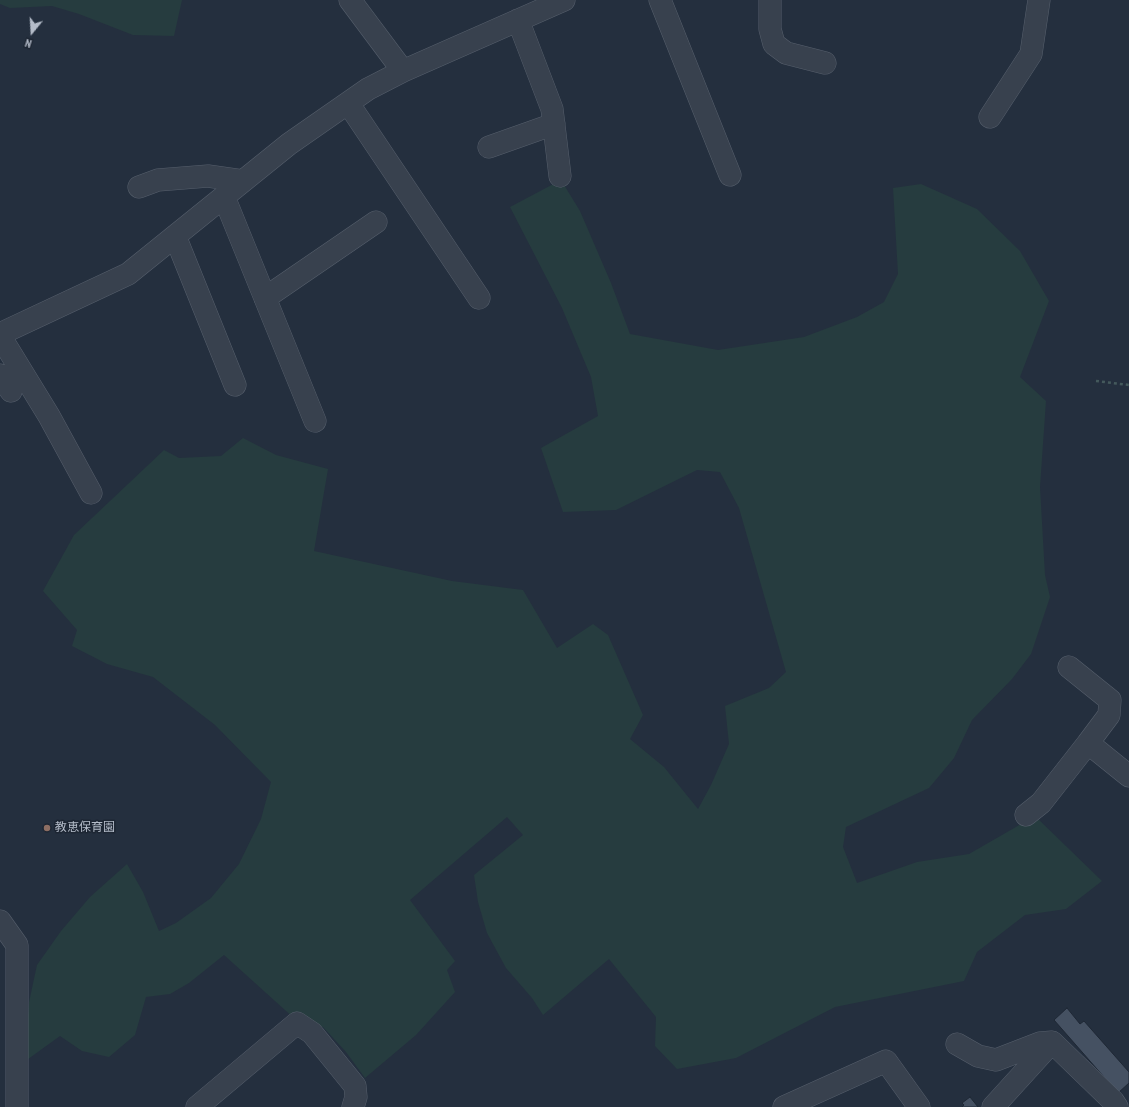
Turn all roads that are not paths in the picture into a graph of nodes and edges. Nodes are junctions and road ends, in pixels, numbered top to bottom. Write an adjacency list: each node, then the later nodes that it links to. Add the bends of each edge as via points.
1 (350, 0): 8 (street)
2 (564, 0): 6 (street)
3 (660, 0): 13 (street)
4 (770, 0): 7 (street, via 770,30 774,44 786,53)
5 (1039, 0): 10 (street, via 1031,54)
6 (518, 20): 8 (street); 11 (street, via 552,109)
7 (825, 63)
8 (402, 71): 9 (street)
9 (348, 103): 15 (street, via 289,144); 21 (street)
10 (990, 117)
11 (554, 124): 12 (street); 14 (street)
12 (489, 147)
13 (730, 175)
14 (560, 176)
15 (243, 181): 16 (street, via 208,176 158,180); 17 (street)
16 (139, 187)
17 (224, 197): 19 (street); 20 (street)
18 (376, 222): 20 (street)
19 (175, 236): 22 (street, via 128,274); 23 (street)
20 (265, 298): 24 (street)
21 (479, 298)
22 (0, 335): 25 (street, via 49,416)
23 (235, 385)
24 (315, 421)
25 (91, 493)
26 (1069, 667): 27 (street, via 1110,700 1109,714)
27 (1088, 743): 28 (street); 29 (street, via 1041,803)
28 (1129, 776)
29 (1026, 815)
30 (0, 921): 33 (street, via 17,945)
31 (1052, 1042): 32 (street, via 1040,1043 996,1060 978,1056); 38 (street); 39 (street)
32 (957, 1044)
33 (17, 1107)
34 (197, 1107): 35 (street, via 297,1023 312,1033 355,1086 356,1097)
35 (353, 1107)
36 (784, 1107): 37 (street, via 886,1061)
37 (919, 1107)
38 (993, 1107)
39 (1118, 1107)

